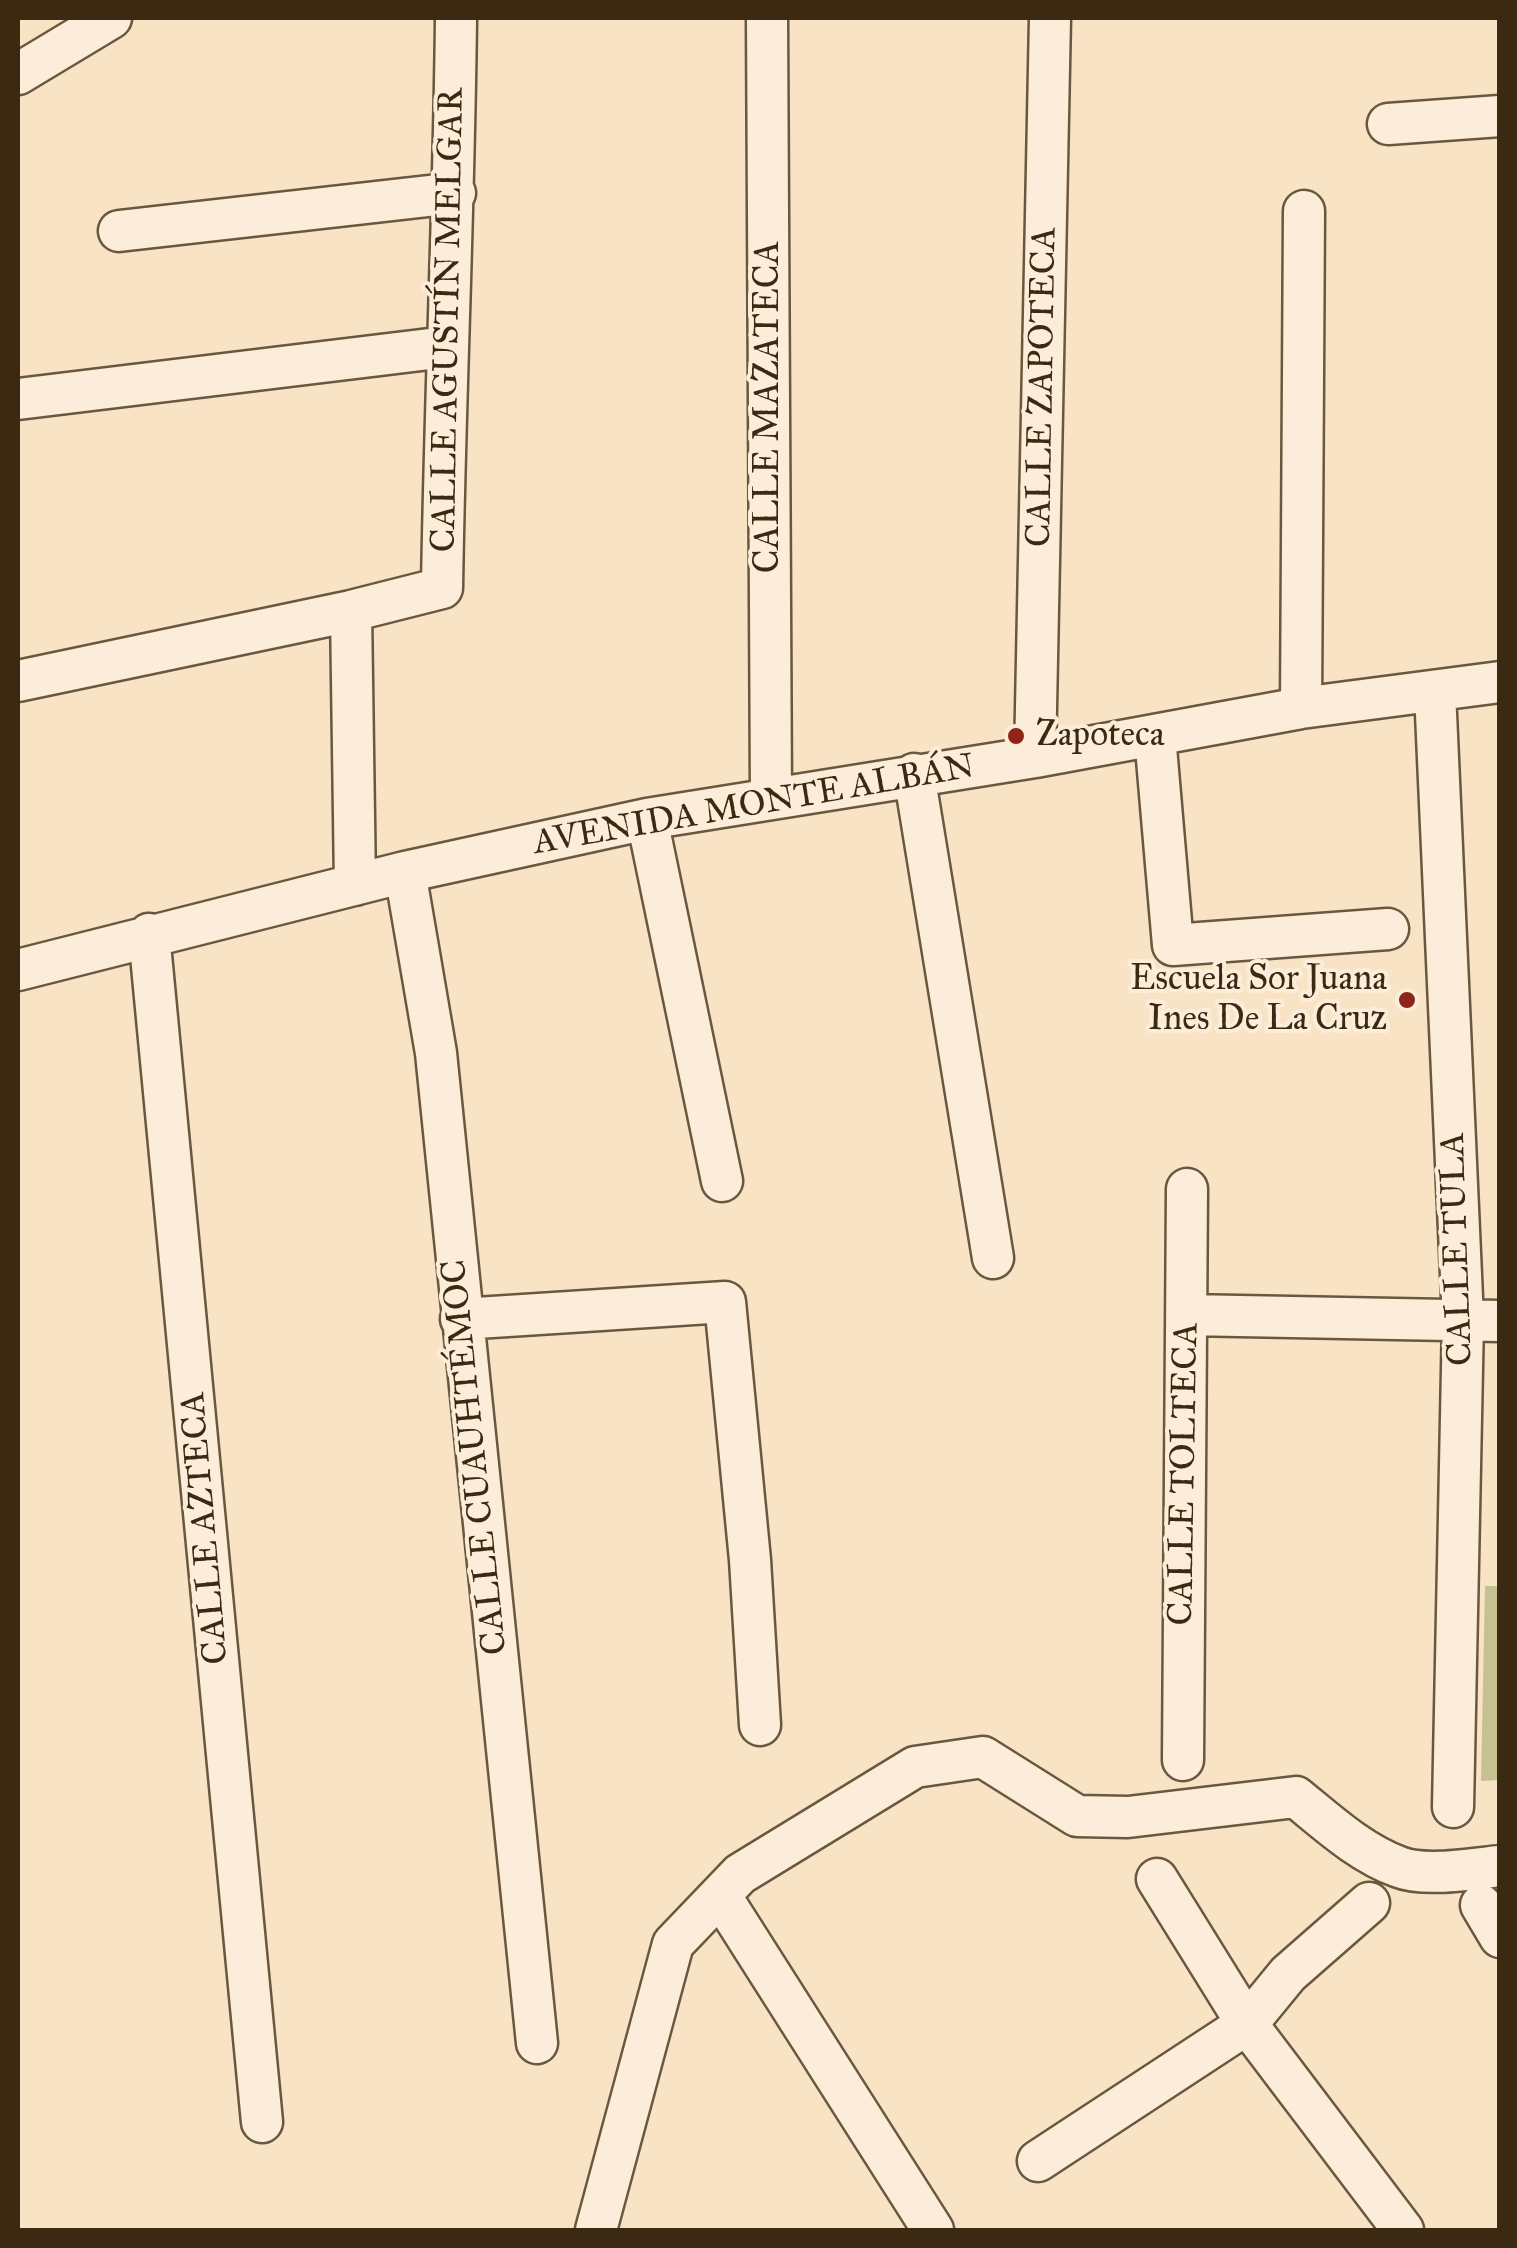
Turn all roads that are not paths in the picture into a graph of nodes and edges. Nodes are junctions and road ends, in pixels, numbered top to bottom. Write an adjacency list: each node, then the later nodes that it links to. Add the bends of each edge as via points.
1 (112, 18): 5 (street)
2 (456, 18): 8 (street, CALLE AGUSTÍN MELGAR)
3 (767, 18): 21 (street, CALLE MAZATECA)
4 (1050, 18): 19 (street, CALLE ZAPOTECA)
5 (18, 74)
6 (1500, 116): 7 (street)
7 (1388, 124)
8 (454, 194): 10 (street); 11 (street, CALLE AGUSTÍN MELGAR)
9 (1304, 210): 17 (street)
10 (120, 232)
11 (446, 347): 12 (street); 13 (street, CALLE AGUSTÍN MELGAR, via 442,588)
12 (18, 398)
13 (351, 611): 14 (street); 24 (street)
14 (18, 681)
15 (1500, 682): 16 (street, AVENIDA MONTE ALBÁN)
16 (1435, 692): 17 (street, AVENIDA MONTE ALBÁN); 33 (street, CALLE TULA)
17 (1301, 708): 18 (street, AVENIDA MONTE ALBÁN)
18 (1155, 736): 19 (street, AVENIDA MONTE ALBÁN); 25 (street, via 1173,945)
19 (1035, 757): 20 (street, AVENIDA MONTE ALBÁN)
20 (914, 774): 21 (street, AVENIDA MONTE ALBÁN); 30 (street)
21 (772, 797): 22 (street, AVENIDA MONTE ALBÁN)
22 (647, 820): 23 (street, AVENIDA MONTE ALBÁN); 28 (street)
23 (405, 872): 24 (street, AVENIDA MONTE ALBÁN); 32 (street, CALLE CUAUHTÉMOC, via 436,1053)
24 (355, 885): 26 (street, AVENIDA MONTE ALBÁN)
25 (1388, 929)
26 (149, 934): 27 (street, AVENIDA MONTE ALBÁN); 43 (street, CALLE AZTECA)
27 (18, 970)
28 (722, 1181)
29 (1187, 1189): 31 (street, CALLE TOLTECA)
30 (992, 1258)
31 (1187, 1315): 33 (street); 35 (street, CALLE TOLTECA)
32 (460, 1319): 34 (street, via 726,1302); 42 (street, CALLE CUAUHTÉMOC)
33 (1481, 1321): 36 (street, CALLE TULA)
34 (760, 1725)
35 (1183, 1760)
36 (1453, 1807)
37 (1500, 1866): 39 (street, via 1401,1869 1346,1838 1296,1797 1077,1816 983,1757 915,1767 740,1874)
38 (1157, 1879): 41 (street)
39 (720, 1895): 45 (street, via 672,1944); 46 (street)
40 (1369, 1903): 41 (street, via 1288,1974)
41 (1247, 2024): 44 (street); 47 (street)
42 (536, 2043)
43 (262, 2122)
44 (1038, 2161)
45 (596, 2230)
46 (933, 2230)
47 (1403, 2230)

